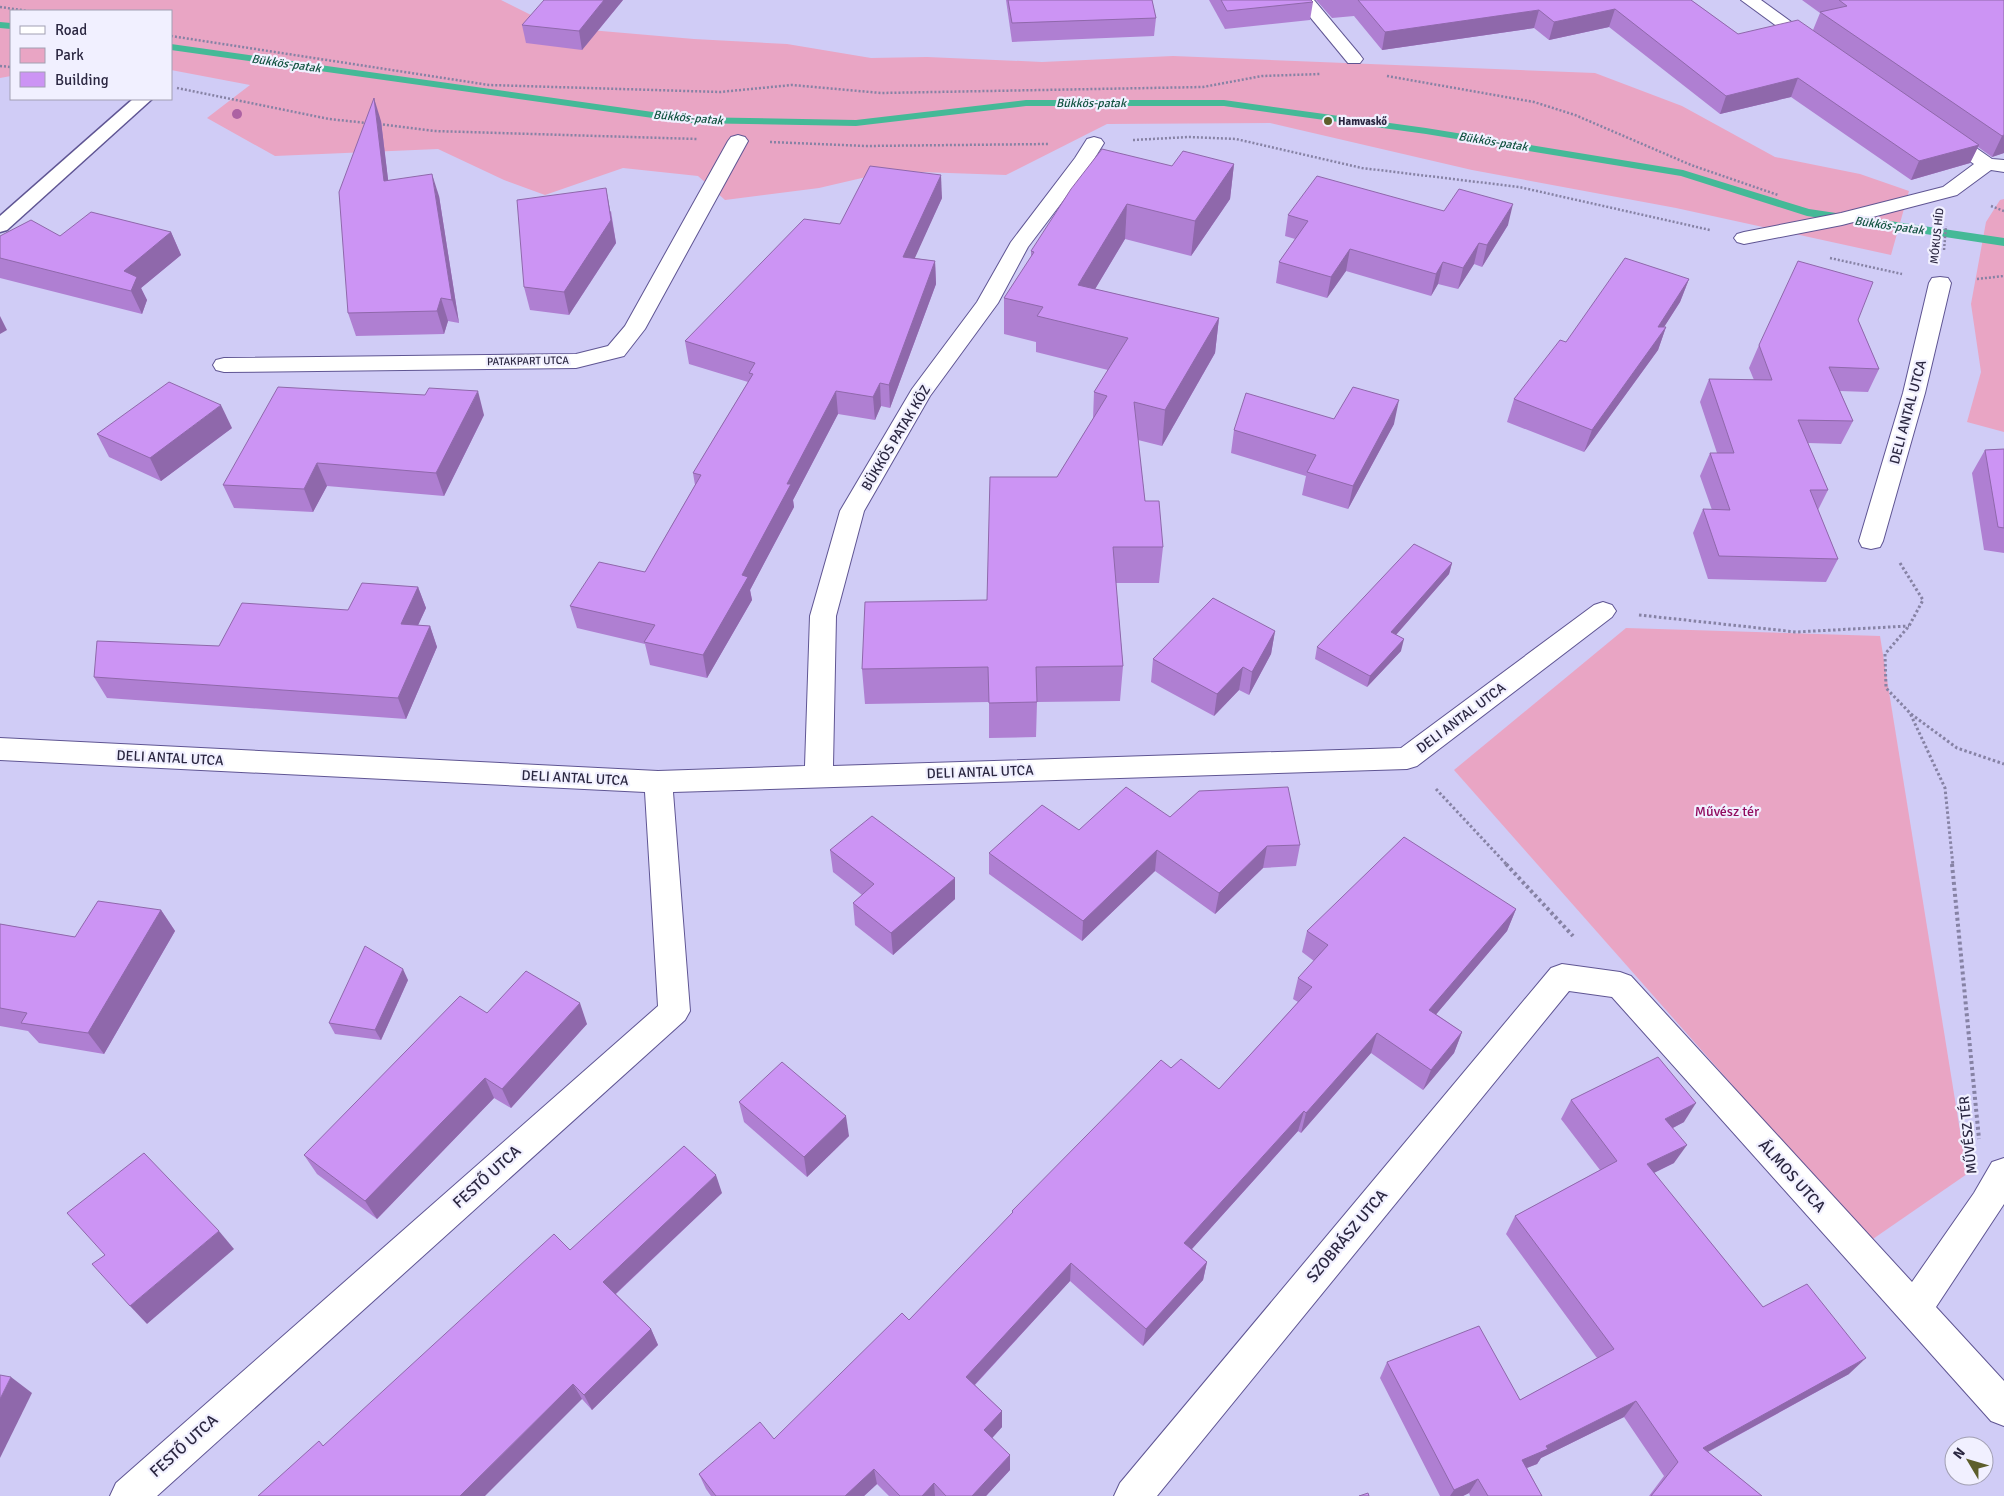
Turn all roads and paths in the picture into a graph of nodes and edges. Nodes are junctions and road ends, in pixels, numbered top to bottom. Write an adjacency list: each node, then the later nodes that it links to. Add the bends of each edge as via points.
1 (1306, 0): 7 (street)
2 (1750, 0): 6 (street)
3 (0, 7): 4 (path)
4 (21, 10)
5 (172, 36): 8 (path, via 489,85 720,92 792,85 881,93 1203,87 1262,76)
6 (1831, 57)
7 (1354, 58)
8 (1329, 74)
9 (1387, 76): 16 (path, via 1534,102 1567,112 1691,165)
10 (142, 100): 18 (lane)
11 (1930, 124): 14 (street)
12 (738, 140): 21 (street, PATAKPART UTCA, via 634,330 616,351 576,361)
13 (1094, 143): 29 (street, BÜKKÖS PATAK KÖZ, via 1018,246 987,303 920,394 852,511 823,616)
14 (1995, 165): 15 (street)
15 (1950, 191): 17 (path); 19 (street, via 1842,219); 20 (path, MÓKUS HÍD)
16 (1781, 195)
17 (2004, 211)
18 (0, 226)
19 (1744, 238)
20 (1940, 283): 22 (street, DELI ANTAL UTCA, via 1914,393)
21 (224, 366)
22 (1871, 541): 24 (path, MŰVÉSZ TÉR, via 1905,568 1923,600)
23 (1603, 611): 24 (path, via 1796,632); 27 (street, DELI ANTAL UTCA)
24 (1909, 626): 25 (path, MŰVÉSZ TÉR, via 1885,654 1886,688)
25 (1910, 713): 28 (path, MŰVÉSZ TÉR, via 1957,748); 33 (path, MŰVÉSZ TÉR, via 1945,788)
26 (0, 749): 30 (street, DELI ANTAL UTCA)
27 (1407, 758): 29 (street, DELI ANTAL UTCA); 31 (path)
28 (2004, 764)
29 (820, 777): 30 (street, DELI ANTAL UTCA)
30 (658, 782): 36 (street, FESTŐ UTCA, via 674,1011)
31 (1620, 985): 34 (street, ÁLMOS UTCA); 37 (street, SZOBRÁSZ UTCA, via 1562,977)
32 (2004, 1173): 33 (street)
33 (1986, 1204): 34 (street)
34 (1914, 1310): 35 (street, ÁLMOS UTCA)
35 (2004, 1408)
36 (129, 1496)
37 (1133, 1496)

